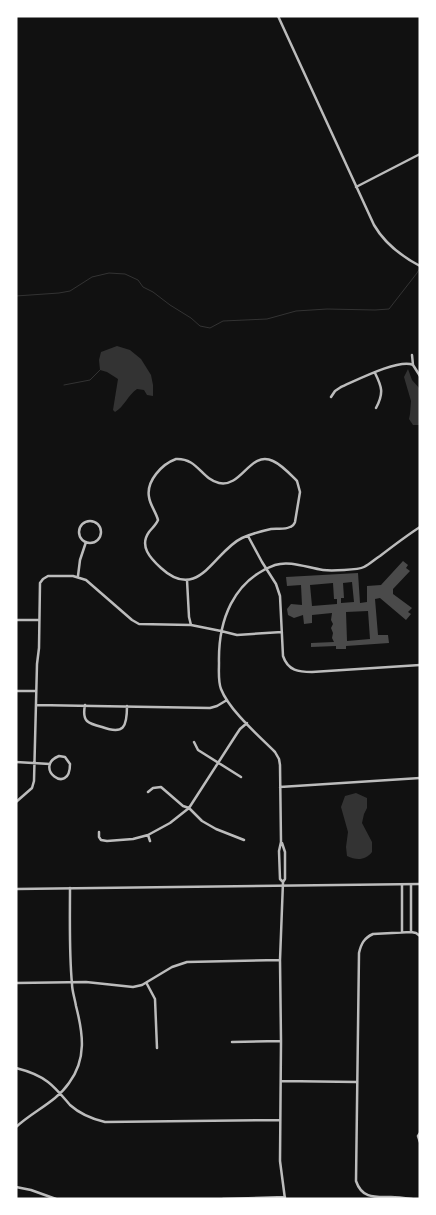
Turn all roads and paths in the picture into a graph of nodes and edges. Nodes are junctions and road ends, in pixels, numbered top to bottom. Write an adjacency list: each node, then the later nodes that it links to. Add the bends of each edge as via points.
1 (278, 16): 3 (street)
2 (420, 154): 3 (street)
3 (356, 187): 4 (street, via 379,233 400,254)
4 (420, 266)
5 (412, 355): 6 (street)
6 (413, 364): 7 (street, via 408,362); 8 (street)
7 (374, 373): 9 (street, via 340,387); 10 (street, via 381,391)
8 (420, 376)
9 (331, 397)
10 (376, 408)
11 (420, 527): 14 (street, via 364,568 327,571 288,563)
12 (248, 536): 14 (street); 16 (street, via 230,547 202,574); 16 (street, via 272,528 293,526 299,487 285,470 275,461 261,459 236,479 224,484 210,480 189,460 176,459 168,463 154,476 148,491 158,520 146,537 145,545 148,554 161,568 171,575)
13 (86, 542): 13 (street, via 100,538 100,526 89,521 81,526 81,538); 15 (street)
14 (267, 568): 20 (street, via 255,574 233,598); 21 (street, via 280,596)
15 (78, 576): 18 (street, via 48,576 41,581); 19 (street, via 134,622)
16 (187, 579): 19 (street)
17 (16, 620): 18 (street)
18 (39, 620): 24 (street)
19 (191, 625): 20 (street)
20 (221, 631): 21 (street, via 237,635); 25 (street, via 219,677)
21 (282, 632): 22 (street, via 283,656 295,671)
22 (420, 666)
23 (16, 691): 24 (street)
24 (36, 691): 26 (street)
25 (227, 700): 28 (street, via 210,708); 29 (street)
26 (36, 705): 27 (street); 33 (street)
27 (85, 705): 28 (street); 28 (street, via 88,722 115,731 125,723)
28 (127, 706)
29 (247, 723): 32 (street); 37 (street, via 275,752 280,765)
30 (194, 742): 32 (street, via 198,750)
31 (16, 762): 33 (street)
32 (219, 762): 35 (street); 40 (street)
33 (35, 763): 34 (street); 39 (street, via 32,788)
34 (50, 764): 34 (street, via 55,778 62,779 69,774 70,764 65,757 56,757)
35 (242, 777)
36 (420, 778): 37 (street)
37 (280, 787): 45 (street)
38 (148, 792): 40 (street, via 160,788)
39 (16, 802)
40 (188, 808): 42 (street); 43 (street, via 202,821)
41 (99, 832): 42 (street, via 101,840 107,841)
42 (148, 835): 44 (street)
43 (244, 840)
44 (150, 841)
45 (282, 842): 46 (street, via 286,852); 46 (street, via 279,851)
46 (283, 883): 49 (street); 50 (street); 55 (street)
47 (410, 884): 48 (street); 49 (street); 53 (street)
48 (420, 884)
49 (402, 885): 52 (street)
50 (70, 888): 51 (street); 56 (street)
51 (16, 889)
52 (402, 932): 53 (street); 64 (street, via 373,934 360,946)
53 (411, 932): 54 (street)
54 (420, 936)
55 (280, 960): 58 (street, via 187,962 172,967); 59 (street)
56 (71, 982): 57 (street); 58 (street, via 133,988); 65 (street, via 82,1030 82,1049 76,1072)
57 (16, 983)
58 (147, 983): 61 (street, via 155,999)
59 (281, 1041): 60 (street); 63 (street)
60 (232, 1042)
61 (157, 1048)
62 (16, 1068): 65 (street, via 35,1074)
63 (281, 1081): 64 (street); 66 (street)
64 (357, 1082): 74 (street, via 357,1185 371,1196)
65 (60, 1093): 66 (street, via 82,1114 105,1122); 67 (street)
66 (280, 1120): 71 (street, via 280,1161)
67 (16, 1127)
68 (420, 1133): 69 (street)
69 (420, 1142)
70 (16, 1187): 72 (street)
71 (285, 1198): 73 (street)
72 (56, 1199)
73 (223, 1199)
74 (412, 1199)

